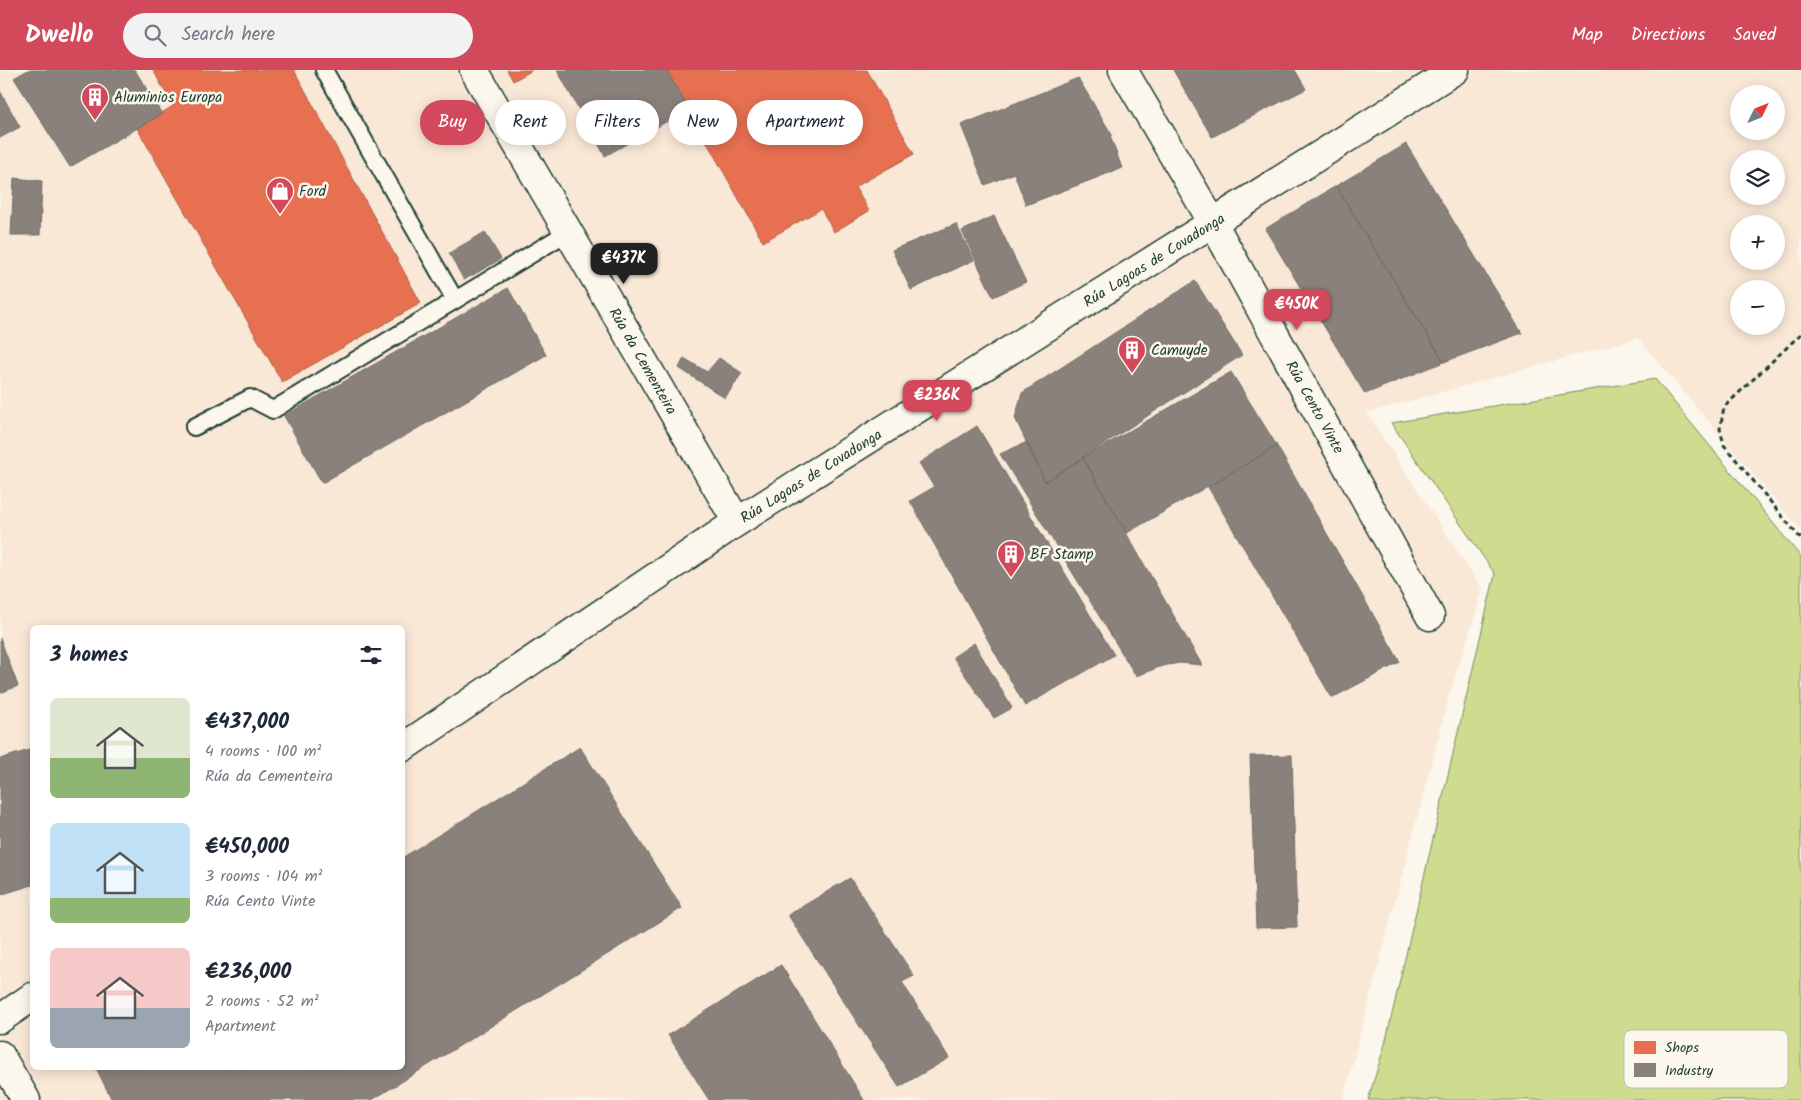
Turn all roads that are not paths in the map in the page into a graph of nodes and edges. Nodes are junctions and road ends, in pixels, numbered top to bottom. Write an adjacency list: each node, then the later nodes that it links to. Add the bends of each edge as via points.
1 (324, 70): 7 (lane)
2 (474, 70): 6 (street, Rúa da Cementeira)
3 (1123, 70): 5 (street, Rúa Cento Vinte)
4 (1455, 70): 5 (street, Rúa Lagoas de Covadonga)
5 (1213, 223): 9 (street, Rúa Lagoas de Covadonga); 10 (street, Rúa Cento Vinte)
6 (568, 232): 7 (lane); 9 (street, Rúa da Cementeira)
7 (455, 300): 8 (lane, via 273,410 250,398)
8 (194, 427)
9 (737, 522): 11 (street, Rúa Lagoas de Covadonga)
10 (1430, 616)
11 (405, 746)
12 (30, 998): 13 (street)
13 (0, 1019)
14 (0, 1055): 15 (street)
15 (26, 1100)

